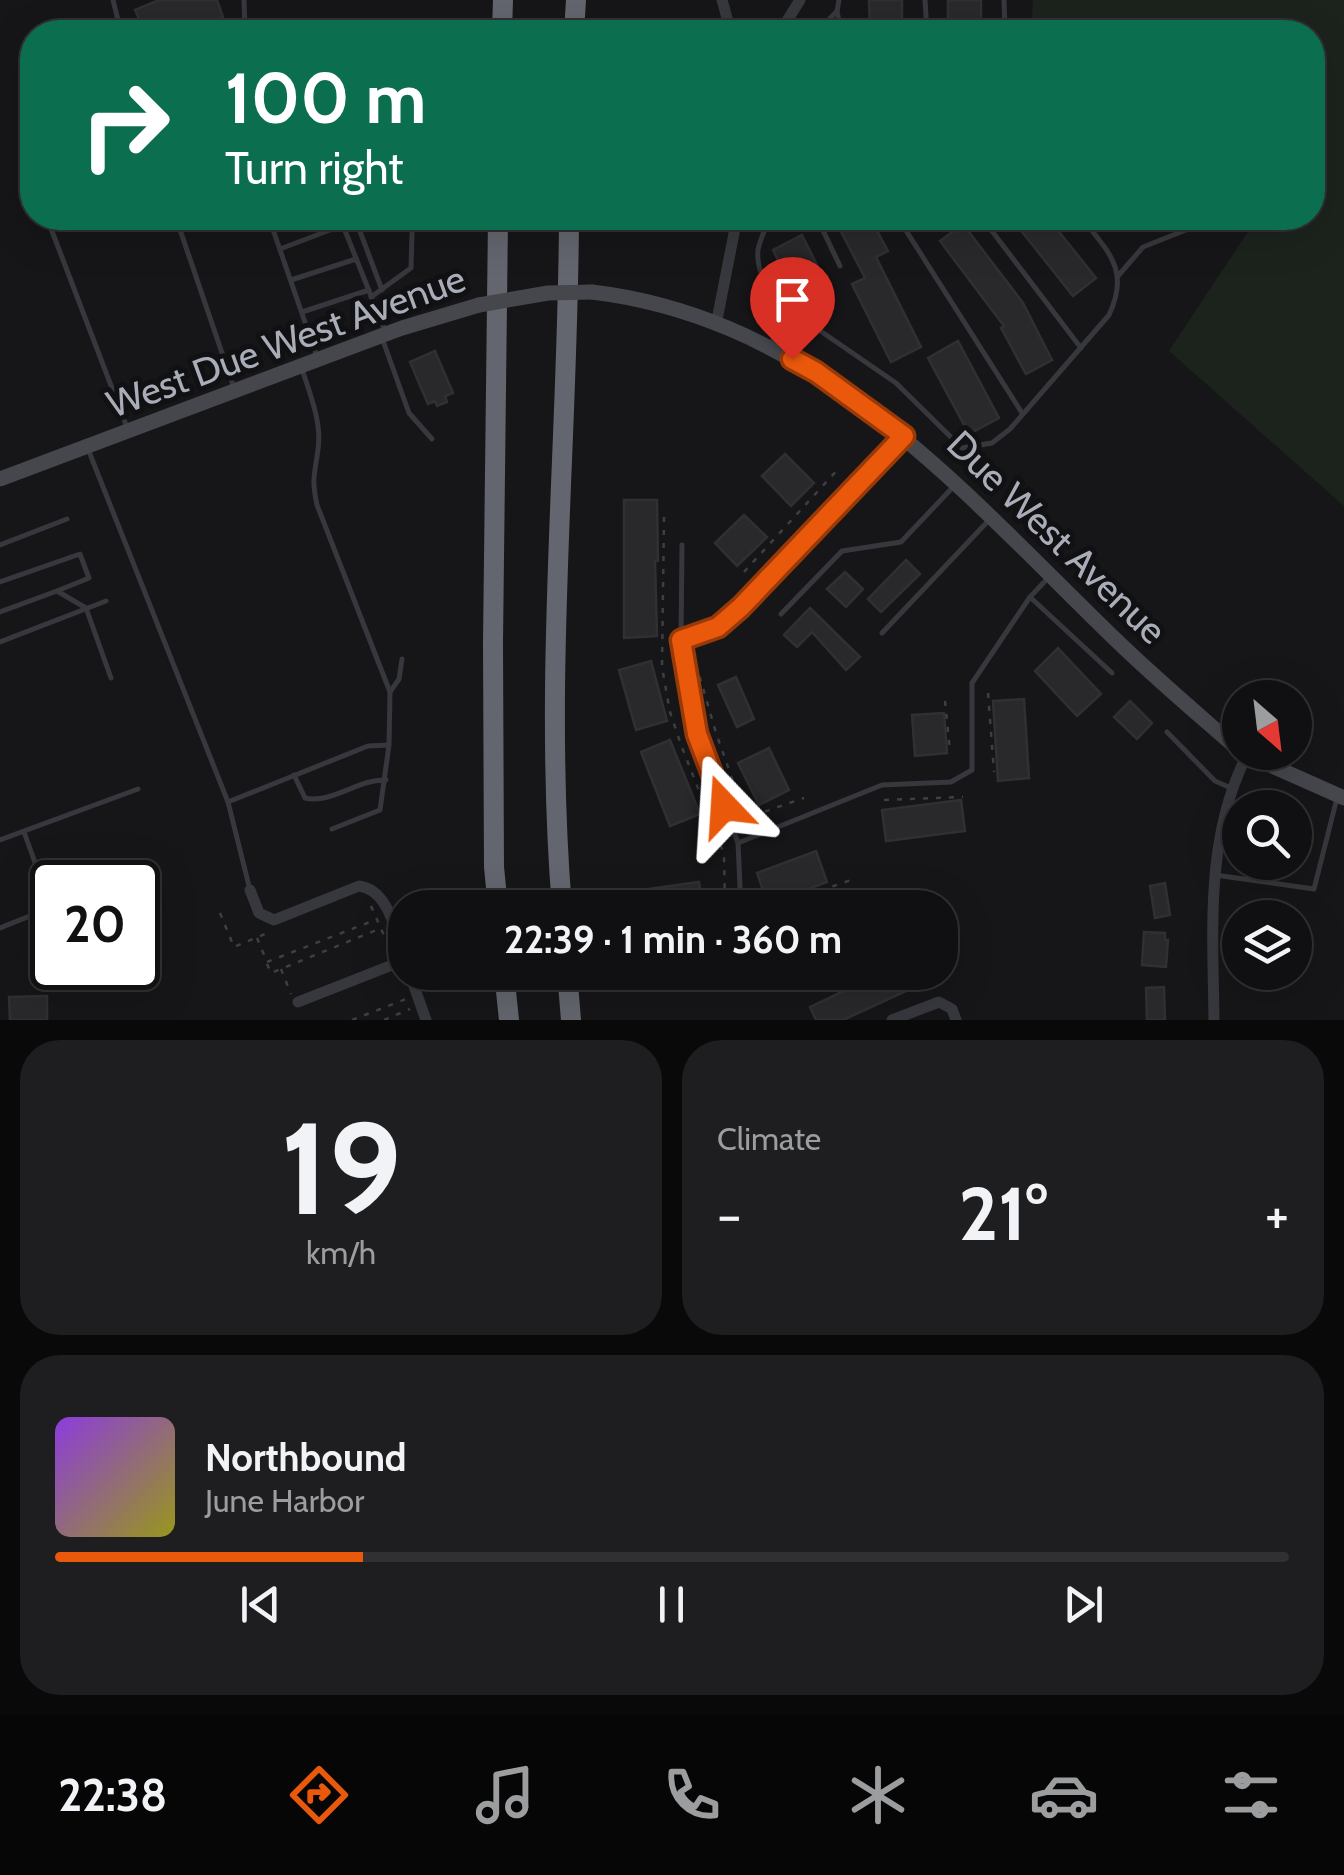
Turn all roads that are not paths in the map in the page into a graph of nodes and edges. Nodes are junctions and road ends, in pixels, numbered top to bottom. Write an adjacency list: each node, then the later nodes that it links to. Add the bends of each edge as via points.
1 (839, 0): 2 (lane)
2 (837, 10): 3 (lane); 4 (lane)
3 (828, 20)
4 (839, 20)
5 (52, 230): 38 (lane)
6 (180, 230): 36 (lane)
7 (273, 230): 21 (lane)
8 (330, 230): 21 (lane)
9 (345, 230): 22 (lane)
10 (360, 230): 26 (lane)
11 (498, 230): 80 (highway)
12 (569, 230): 81 (highway, via 556,556)
13 (735, 230): 30 (street)
14 (765, 230): 29 (lane, via 760,265)
15 (823, 230): 23 (lane)
16 (906, 230): 37 (lane)
17 (991, 230): 33 (lane)
18 (1091, 230): 24 (lane)
19 (1186, 230): 24 (lane, via 1143,247)
20 (412, 234): 26 (lane, via 411,268)
21 (280, 249): 25 (lane)
22 (356, 258): 25 (lane); 27 (lane)
23 (840, 266)
24 (1118, 276): 33 (lane, via 1109,315)
25 (291, 280): 28 (lane)
26 (382, 290): 27 (lane)
27 (370, 293): 28 (lane); 31 (lane)
28 (302, 312): 34 (lane)
29 (790, 319): 32 (lane); 37 (lane, via 803,319 896,382 962,448 992,443)
30 (716, 325): 31 (main road, West Due West Avenue, bridge, via 666,306 592,292 548,293 479,304); 32 (main road, Due West Avenue)
31 (384, 335): 34 (main road, West Due West Avenue); 40 (lane, via 408,414)
32 (768, 346): 39 (main road, Due West Avenue)
33 (1081, 348): 37 (lane)
34 (318, 360): 35 (main road, West Due West Avenue)
35 (301, 366): 36 (main road, West Due West Avenue); 62 (lane, via 319,446 311,478 317,505)
36 (234, 391): 38 (main road, West Due West Avenue)
37 (1022, 414)
38 (128, 431): 41 (main road, West Due West Avenue)
39 (904, 436): 43 (main road, Due West Avenue); 57 (lane, via 741,607 718,627)
40 (432, 439)
41 (87, 446): 42 (main road, West Due West Avenue); 73 (lane)
42 (0, 479)
43 (957, 483): 44 (main road, Due West Avenue); 55 (lane, via 901,542 857,546 832,557)
44 (992, 517): 48 (main road, Due West Avenue); 56 (lane)
45 (67, 519): 46 (lane)
46 (0, 545)
47 (682, 545): 57 (lane)
48 (1051, 574): 51 (lane); 64 (main road, Due West Avenue)
49 (0, 582): 50 (lane, via 80,554 89,578)
50 (57, 591): 53 (lane); 54 (lane)
51 (1030, 597): 60 (lane); 77 (lane, via 972,683 972,770 950,782 882,786)
52 (106, 601): 53 (lane)
53 (86, 608): 58 (lane); 61 (lane)
54 (0, 612)
55 (781, 614)
56 (882, 633)
57 (681, 640): 77 (lane, via 697,734)
58 (0, 642)
59 (402, 659): 62 (lane)
60 (1112, 673)
61 (111, 678)
62 (390, 692): 65 (lane)
63 (1167, 732): 70 (lane, via 1215,781)
64 (1222, 735)
65 (389, 744): 68 (lane); 69 (lane)
66 (1237, 770): 70 (street)
67 (1280, 770): 72 (main road, Due West Avenue)
68 (294, 775): 69 (lane, via 305,798 319,801 371,779); 73 (lane)
69 (386, 780): 74 (lane, via 380,810)
70 (1231, 788): 78 (street)
71 (138, 789): 75 (lane)
72 (1341, 796): 78 (lane, via 1314,889)
73 (228, 802): 79 (lane)
74 (332, 829)
75 (24, 832): 76 (lane); 84 (lane, via 50,904)
76 (0, 840)
77 (738, 842): 82 (lane)
78 (1214, 875): 96 (street)
79 (250, 890): 83 (street, via 259,912 274,920 359,886 381,895)
80 (496, 890)
81 (561, 890)
82 (740, 890)
83 (388, 914)
84 (0, 928)
85 (388, 967): 89 (street)
86 (415, 990): 91 (street)
87 (506, 990): 92 (highway)
88 (569, 990): 93 (highway)
89 (295, 999)
90 (919, 1016): 94 (street); 95 (street, via 939,1002)
91 (426, 1020)
92 (509, 1020)
93 (571, 1020)
94 (892, 1020)
95 (956, 1020)
96 (1214, 1020)

